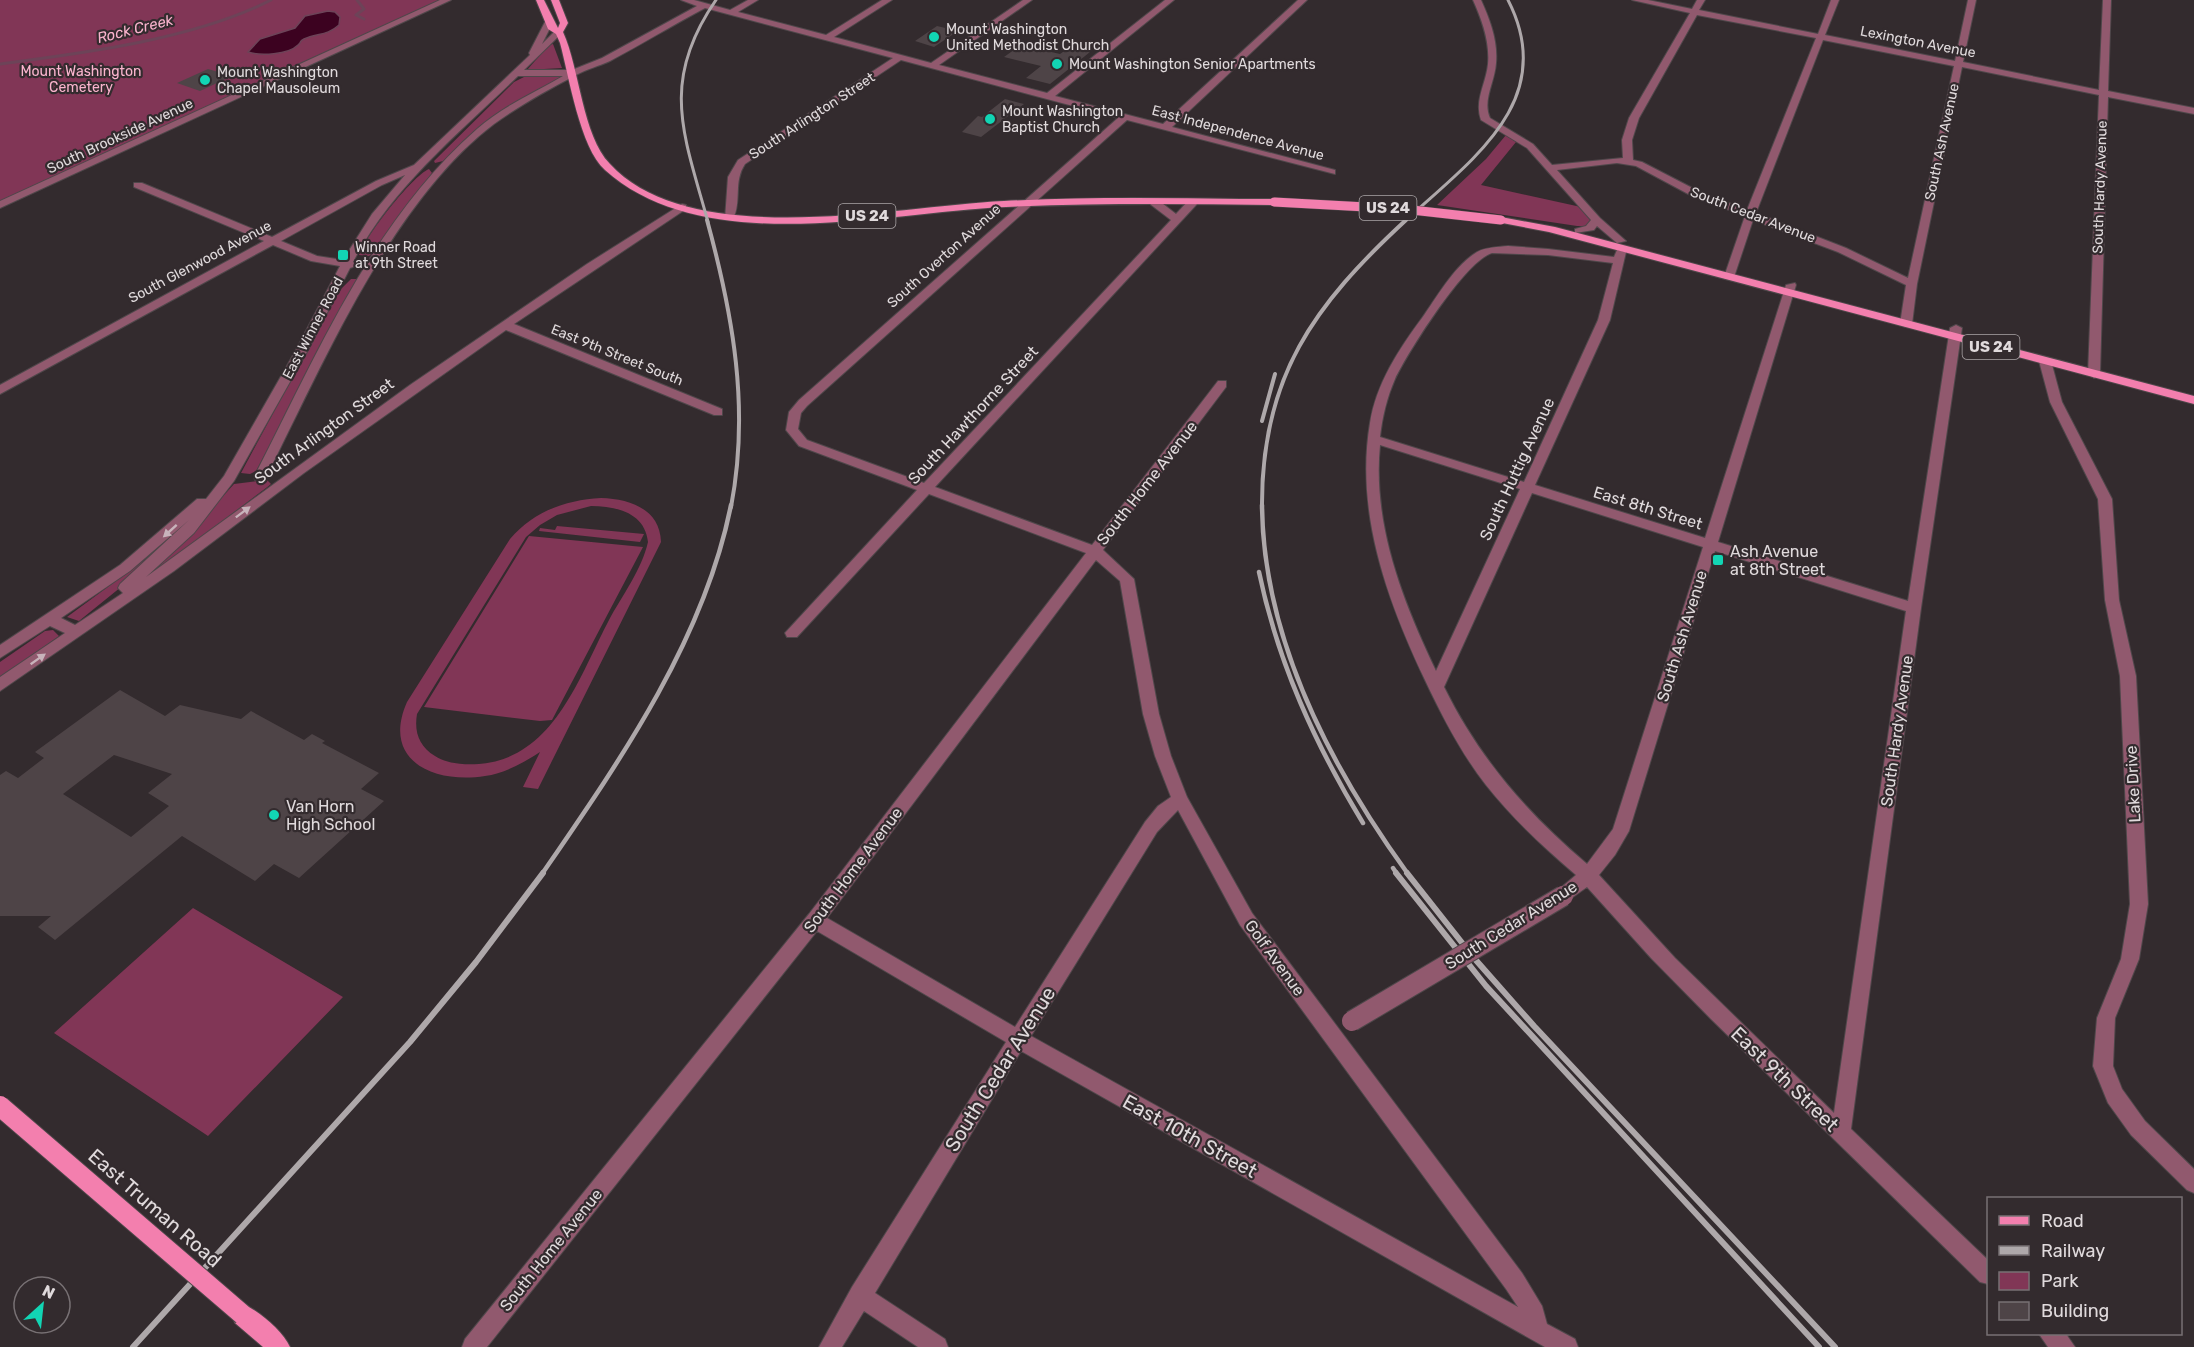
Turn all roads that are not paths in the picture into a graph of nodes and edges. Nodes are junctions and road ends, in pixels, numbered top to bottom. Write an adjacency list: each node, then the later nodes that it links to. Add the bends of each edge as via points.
1 (447, 0): 43 (street, South Brookside Avenue)
2 (685, 0): 16 (street, East Independence Avenue)
3 (754, 0): 18 (street)
4 (888, 0): 21 (street)
5 (1028, 0): 26 (street)
6 (1170, 0): 30 (street)
7 (1303, 0): 33 (street)
8 (1477, 0): 37 (street, via 1490,37 1492,65 1483,115 1530,146)
9 (1636, 0): 17 (street, Lexington Avenue)
10 (1701, 0): 17 (street)
11 (1835, 0): 22 (street)
12 (1972, 0): 25 (street, South Ash Avenue)
13 (2107, 0): 29 (street, South Hardy Avenue)
14 (556, 2): 15 (main road); 20 (main road, US 24, via 564,23)
15 (541, 3): 19 (main road, US 24)
16 (704, 5): 18 (street, East Independence Avenue); 27 (street, via 605,60)
17 (1695, 10): 22 (street, Lexington Avenue); 34 (street, via 1634,118 1627,140)
18 (732, 12): 21 (street, East Independence Avenue)
19 (549, 22): 20 (main road, US 24); 23 (street, East Winner Road)
20 (559, 32): 23 (street, East Winner Road); 27 (main road, US 24)
21 (829, 37): 24 (street, East Independence Avenue)
22 (1820, 37): 25 (street, Lexington Avenue); 45 (street)
23 (532, 56): 28 (street, East Winner Road)
24 (901, 56): 26 (street, East Independence Avenue); 46 (street, South Arlington Street, via 741,162 731,180 734,208)
25 (1958, 64): 29 (street, Lexington Avenue); 56 (street, South Ash Avenue)
26 (933, 65): 30 (street, East Independence Avenue)
27 (573, 73): 28 (street); 36 (street, East Winner Road, via 481,130); 44 (main road, US 24, via 596,152 607,167 632,186)
28 (516, 74): 35 (street, East Winner Road)
29 (2103, 93): 31 (street, Lexington Avenue); 63 (street, South Hardy Avenue)
30 (1049, 96): 32 (street, East Independence Avenue)
31 (2194, 111)
32 (1126, 116): 33 (street, East Independence Avenue); 42 (street, South Overton Avenue)
33 (1166, 127): 38 (street, East Independence Avenue)
34 (1628, 161): 37 (street); 45 (street, South Cedar Avenue)
35 (420, 166): 36 (street); 51 (street, South Glenwood Avenue, via 379,183); 53 (street, East Winner Road, via 376,216)
36 (444, 166): 54 (street, East Winner Road)
37 (1551, 168): 48 (street)
38 (1332, 172)
39 (138, 185): 51 (street)
40 (1154, 202): 41 (main road, US 24); 42 (main road, US 24); 47 (street)
41 (1193, 202): 47 (street, South Hawthorne Street); 49 (main road, US 24, bridge, via 1403,209)
42 (1025, 203): 46 (main road, US 24, via 806,220); 73 (street, South Overton Avenue, via 795,412 795,436 803,443)
43 (0, 205)
44 (678, 210): 46 (main road, US 24); 59 (street, South Arlington Street)
45 (1749, 216): 55 (street); 56 (street, South Cedar Avenue, via 1842,250)
46 (729, 217)
47 (1176, 219): 73 (street, South Hawthorne Street)
48 (1596, 220): 50 (street, via 1590,228); 52 (street)
49 (1551, 229): 50 (main road, US 24); 52 (main road, US 24)
50 (1579, 231): 52 (main road, US 24)
51 (271, 242): 53 (street, via 315,259); 65 (street, South Glenwood Avenue)
52 (1620, 250): 55 (main road, US 24); 68 (street, South Cedar Avenue, via 1588,256 1500,250 1481,254 1442,297 1400,356 1383,393); 72 (street, South Huttig Avenue, via 1604,320)
53 (346, 265): 54 (street); 71 (street, East Winner Road)
54 (371, 266): 70 (street, East Winner Road)
55 (1730, 274): 57 (main road, US 24)
56 (1912, 284): 58 (street, South Ash Avenue)
57 (1790, 289): 58 (main road, US 24); 74 (street, South Ash Avenue)
58 (1907, 320): 60 (main road, US 24)
59 (505, 325): 67 (street, East 9th Street South); 69 (street, South Arlington Street)
60 (1955, 333): 61 (main road, US 24); 76 (street, South Hardy Avenue)
61 (2016, 349): 62 (main road, US 24); 63 (main road, US 24)
62 (2044, 361): 63 (main road, US 24); 90 (street, Lake Drive, via 2055,402 2105,499 2112,600 2128,676 2139,904 2130,959 2106,1018 2103,1065 2115,1096 2138,1128)
63 (2094, 369): 66 (main road, US 24)
64 (1222, 384): 75 (street, South Home Avenue)
65 (0, 390)
66 (2189, 394)
67 (718, 412)
68 (1373, 439): 72 (street, East 8th Street); 82 (street, South Cedar Avenue, via 1372,494 1380,548 1402,618)
69 (299, 470): 70 (street); 78 (street, South Arlington Street, one-way to 69)
70 (260, 477): 71 (street)
71 (229, 478): 77 (street, East Winner Road, one-way to 77, via 125,568); 78 (street, East Winner Road, via 189,530)
72 (1526, 487): 74 (street, East 8th Street); 82 (street, South Huttig Avenue)
73 (925, 489): 75 (street); 79 (street, South Hawthorne Street)
74 (1710, 544): 76 (street, East 8th Street); 84 (street, South Ash Avenue, via 1621,831 1608,855)
75 (1095, 551): 83 (street, Golf Avenue, via 1117,567 1130,586 1151,714); 85 (street, South Home Avenue)
76 (1914, 608): 89 (street, South Hardy Avenue)
77 (49, 619): 78 (street); 80 (street, East Winner Road)
78 (76, 632): 81 (street, South Arlington Street, one-way to 78)
79 (792, 633)
80 (0, 652)
81 (0, 685)
82 (1436, 688): 84 (street, South Cedar Avenue, via 1447,715 1491,779 1543,837)
83 (1180, 799): 86 (street, Golf Avenue, via 1246,919); 87 (street, South Cedar Avenue, via 1152,827)
84 (1589, 876): 86 (street, South Cedar Avenue, bridge, via 1563,896); 89 (street, East 9th Street, via 1677,973)
85 (815, 920): 87 (street, East 10th Street); 96 (street, South Home Avenue)
86 (1331, 1036): 94 (street, Golf Avenue, via 1514,1281)
87 (1018, 1039): 92 (street, South Cedar Avenue); 94 (street, East 10th Street)
88 (0, 1106): 95 (main road, East Truman Road, bridge)
89 (1841, 1133): 91 (street, East 9th Street)
90 (2194, 1183)
91 (1987, 1273)
92 (860, 1295): 97 (street, South Cedar Avenue); 98 (street)
93 (2051, 1335): 99 (street)
94 (1550, 1340)
95 (279, 1347)
96 (473, 1347)
97 (830, 1347)
98 (937, 1347)
99 (2064, 1347)

